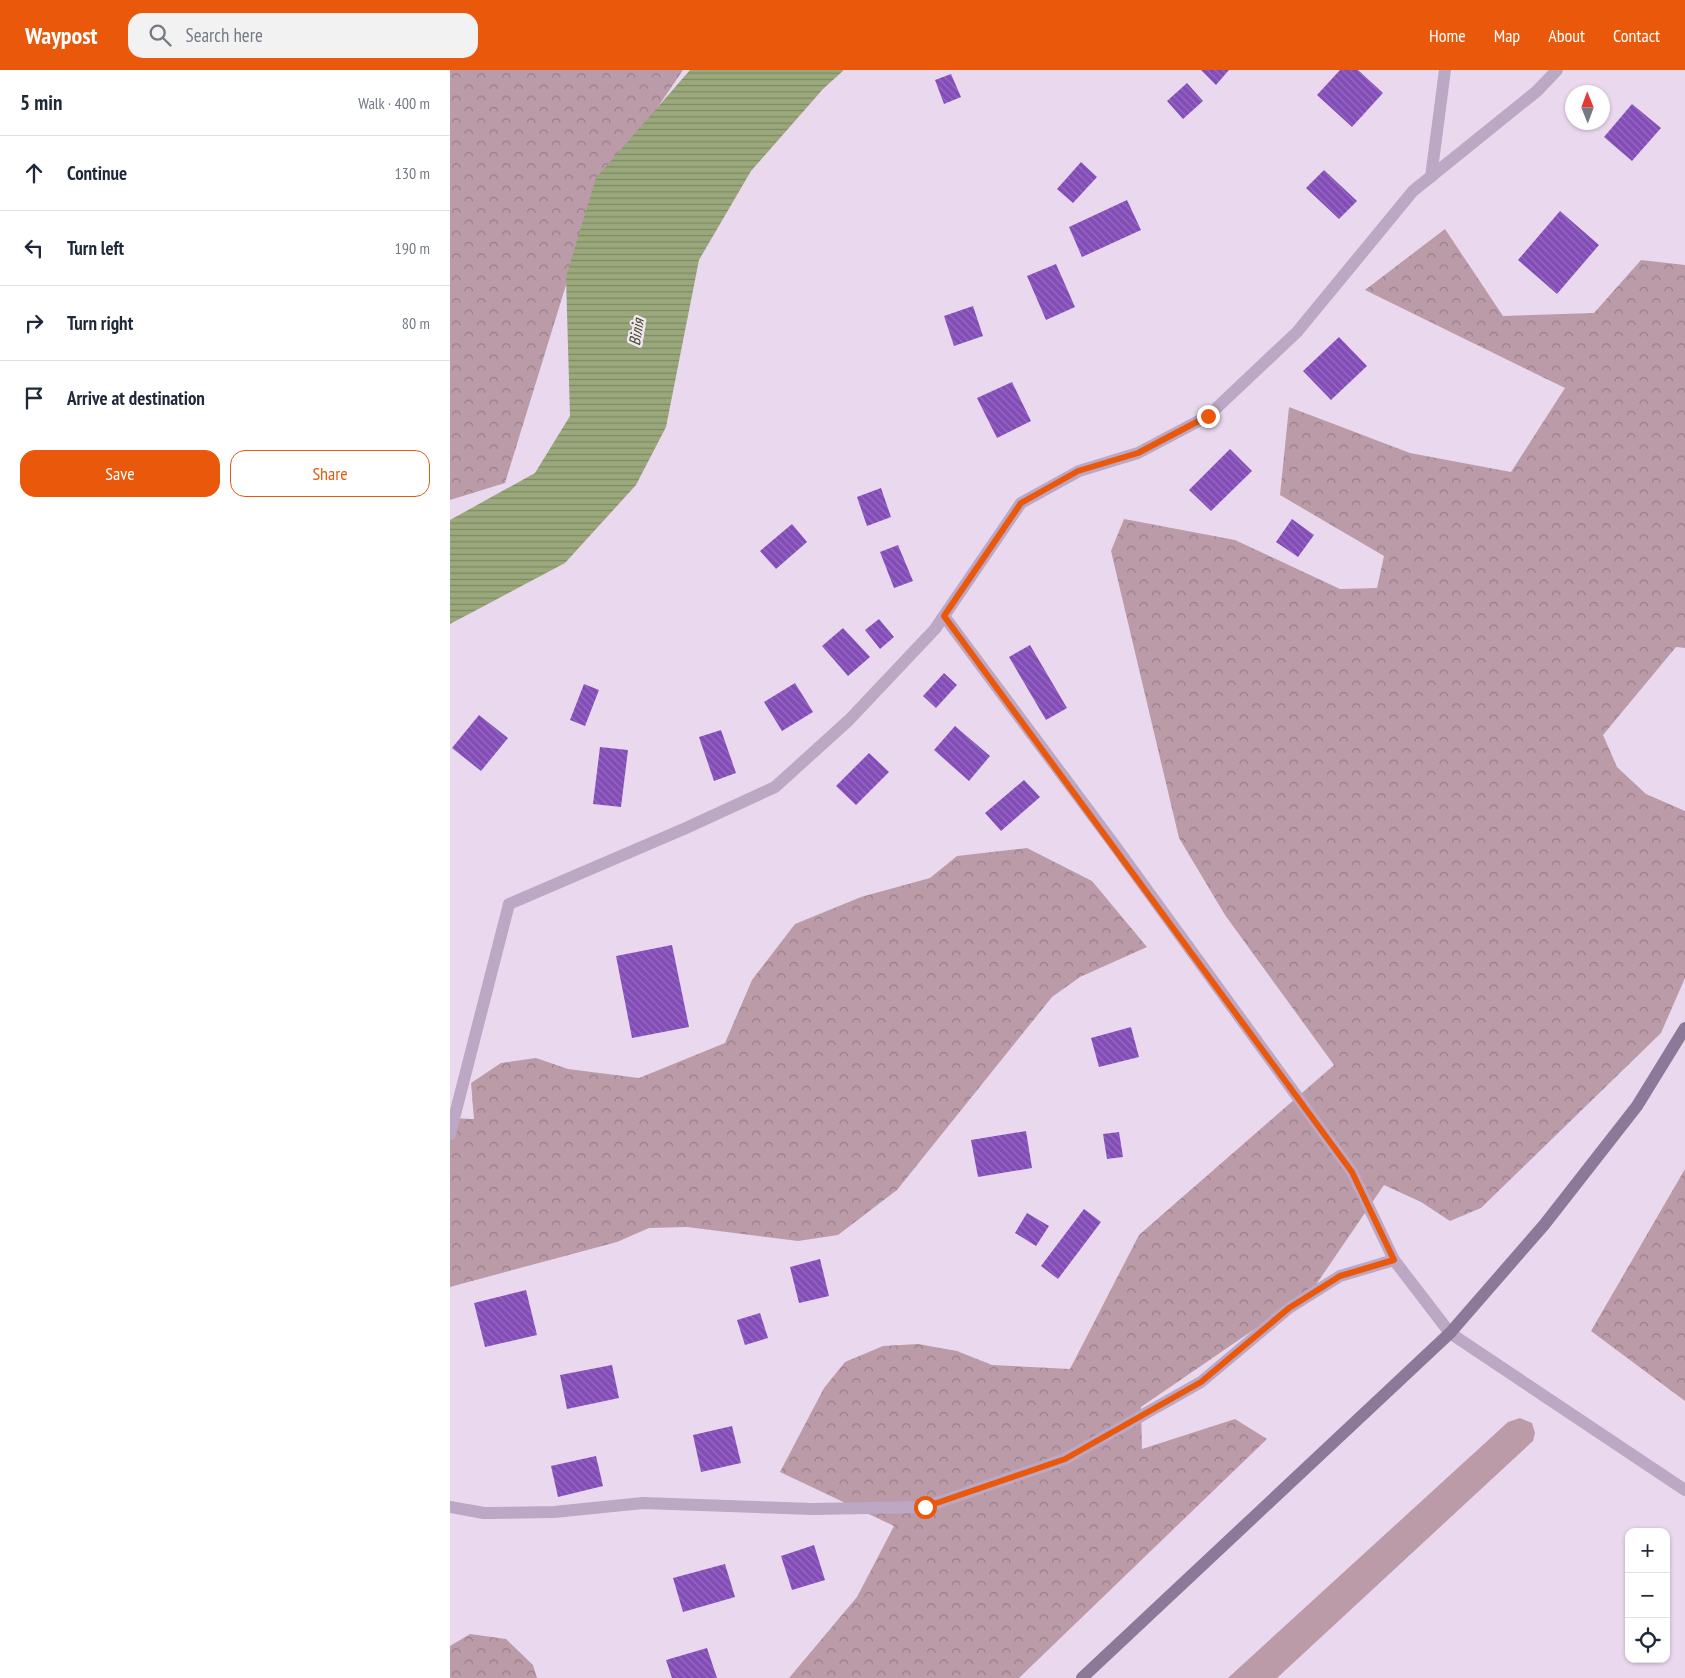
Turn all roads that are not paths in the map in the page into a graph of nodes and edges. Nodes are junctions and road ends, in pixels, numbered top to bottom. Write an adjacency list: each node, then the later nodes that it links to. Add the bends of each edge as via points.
1 (1445, 70): 3 (street)
2 (1557, 70): 3 (street, via 1537,91)
3 (1431, 177): 4 (street, via 1407,199 1297,332 1208,416 1138,453 1078,471 1021,503)
4 (944, 616): 6 (street, via 849,720 775,787 509,904); 7 (street, via 1352,1172)
5 (1685, 1028): 8 (street, via 1637,1106 1544,1225)
6 (450, 1134)
7 (1394, 1260): 8 (street); 10 (street, via 1340,1276 1289,1308 1201,1382 1065,1459 925,1507 814,1509 643,1503 554,1512 484,1513)
8 (1450, 1333): 9 (street); 11 (street)
9 (1685, 1490)
10 (450, 1507)
11 (1082, 1678)

